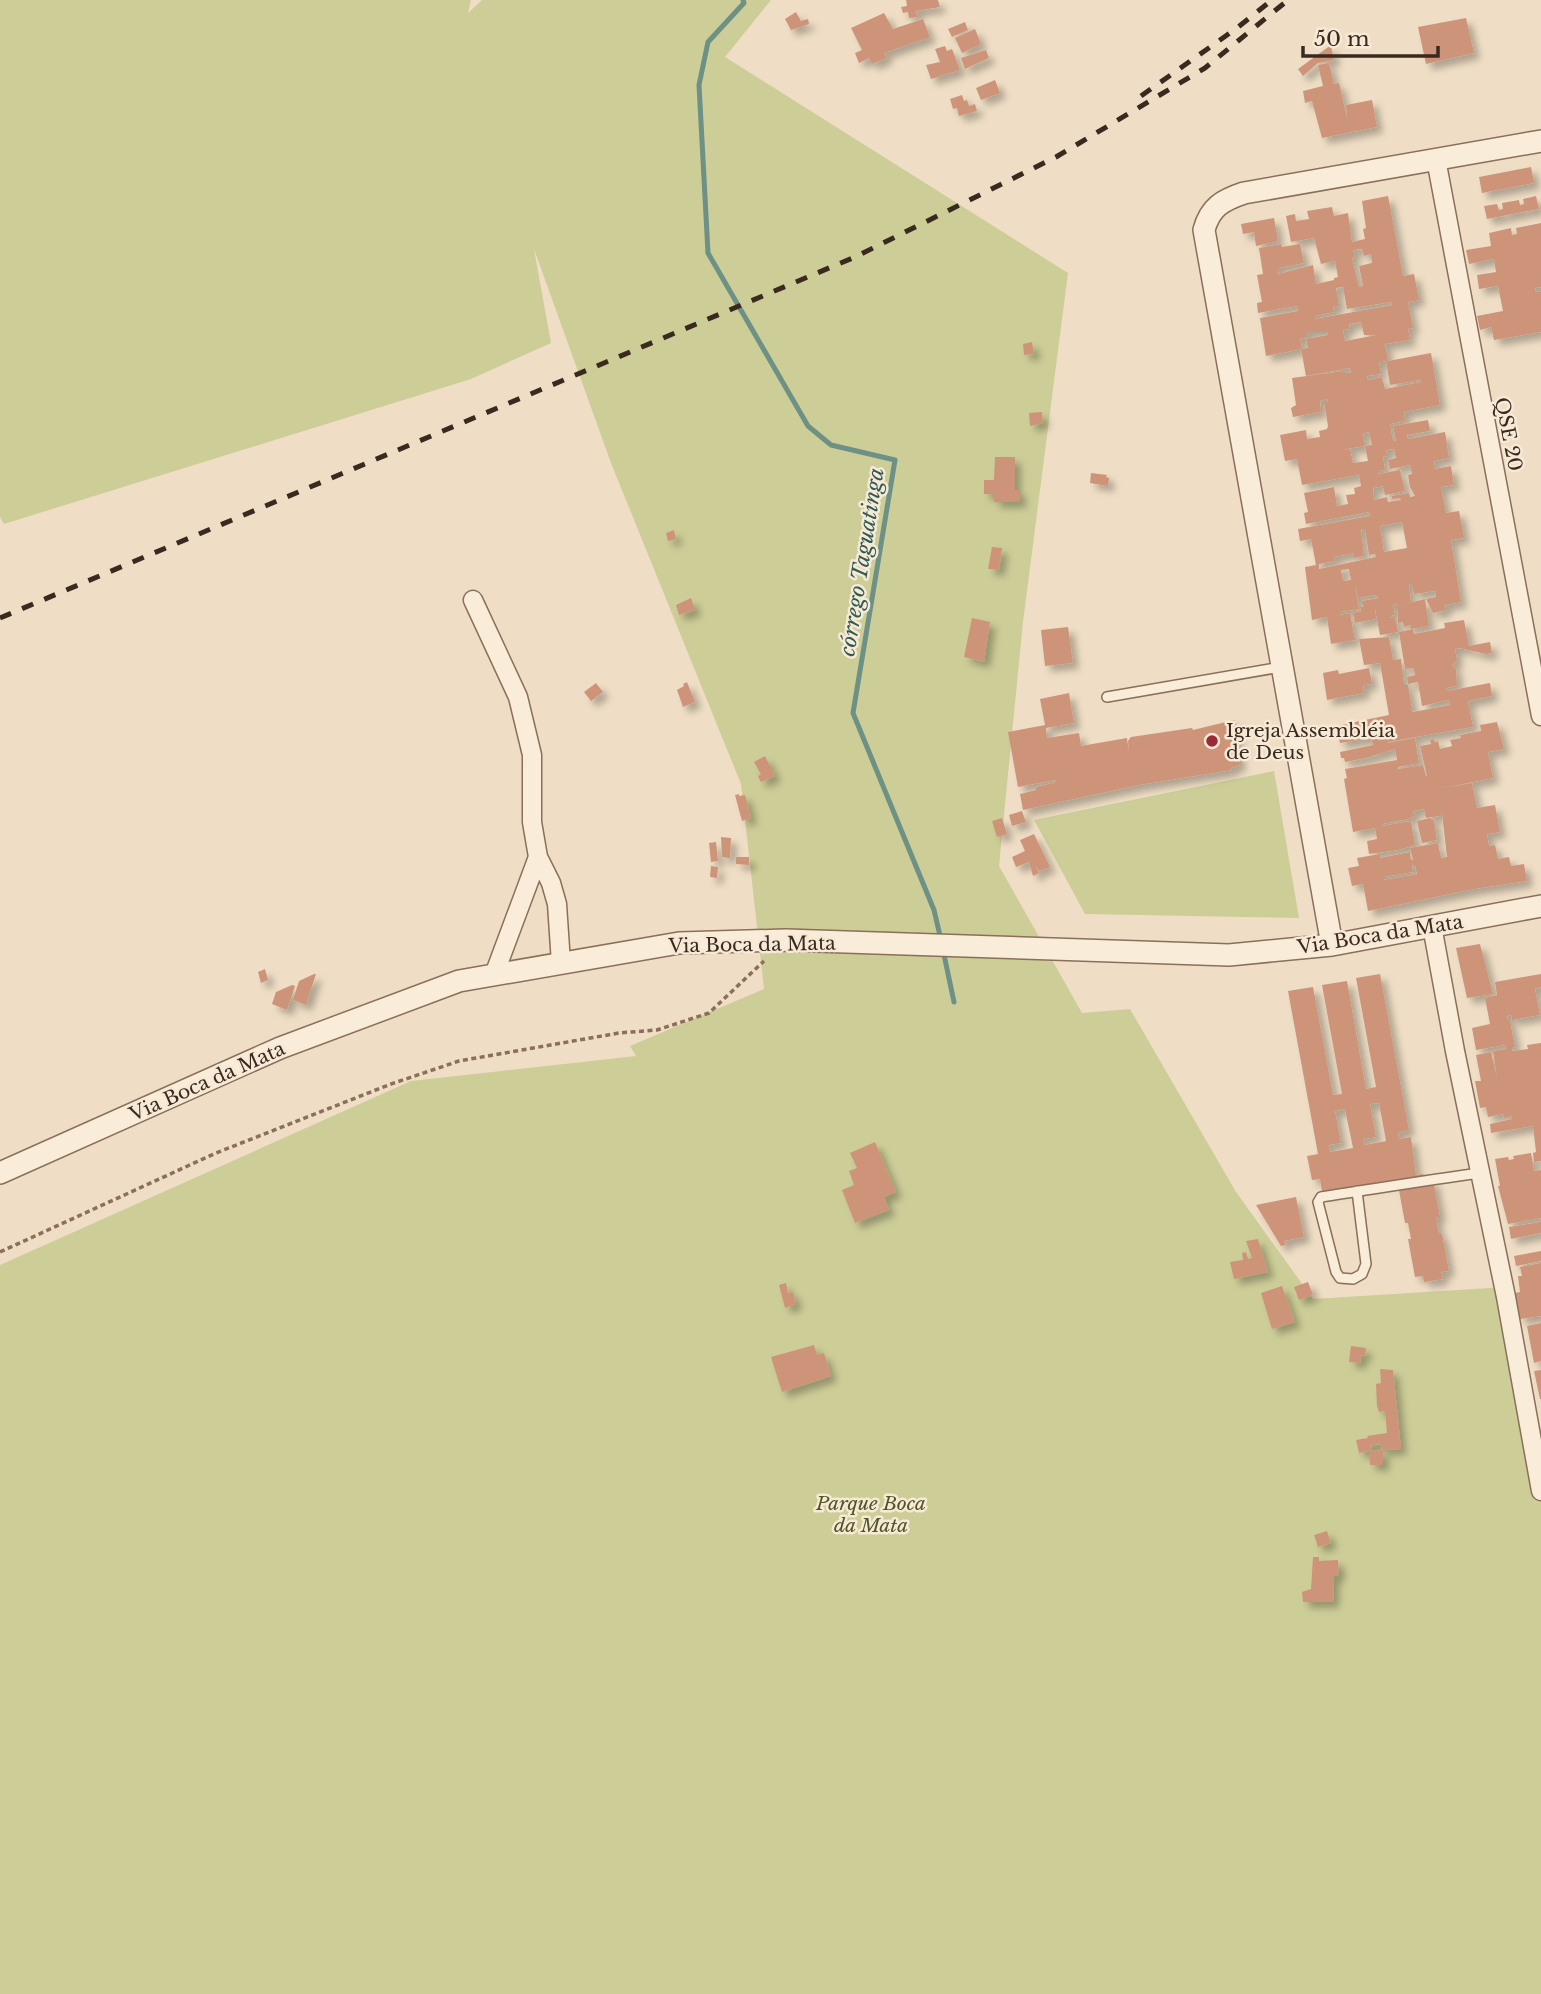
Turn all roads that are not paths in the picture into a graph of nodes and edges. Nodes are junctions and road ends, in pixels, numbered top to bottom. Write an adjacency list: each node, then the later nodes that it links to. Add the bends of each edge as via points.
1 (1541, 141): 2 (street)
2 (1436, 159): 4 (street, via 1244,193 1221,202 1207,220 1204,230); 6 (street, QSE 20)
3 (473, 600): 7 (street, via 518,697 532,755 532,822)
4 (1282, 667): 5 (lane); 10 (street)
5 (1107, 697)
6 (1541, 716)
7 (538, 857): 11 (street, via 558,904); 12 (street)
8 (1541, 906): 9 (street, Via Boca da Mata)
9 (1433, 926): 10 (street, Via Boca da Mata); 14 (street)
10 (1332, 945): 11 (street, Via Boca da Mata, via 1229,955 786,940 679,943)
11 (561, 963): 12 (street, Via Boca da Mata)
12 (494, 975): 13 (street, Via Boca da Mata, via 459,981 279,1048)
13 (0, 1173)
14 (1480, 1173): 15 (lane); 16 (street)
15 (1357, 1191): 15 (lane, via 1366,1264 1362,1274 1353,1279 1340,1278 1318,1202 1321,1197)
16 (1541, 1491)

